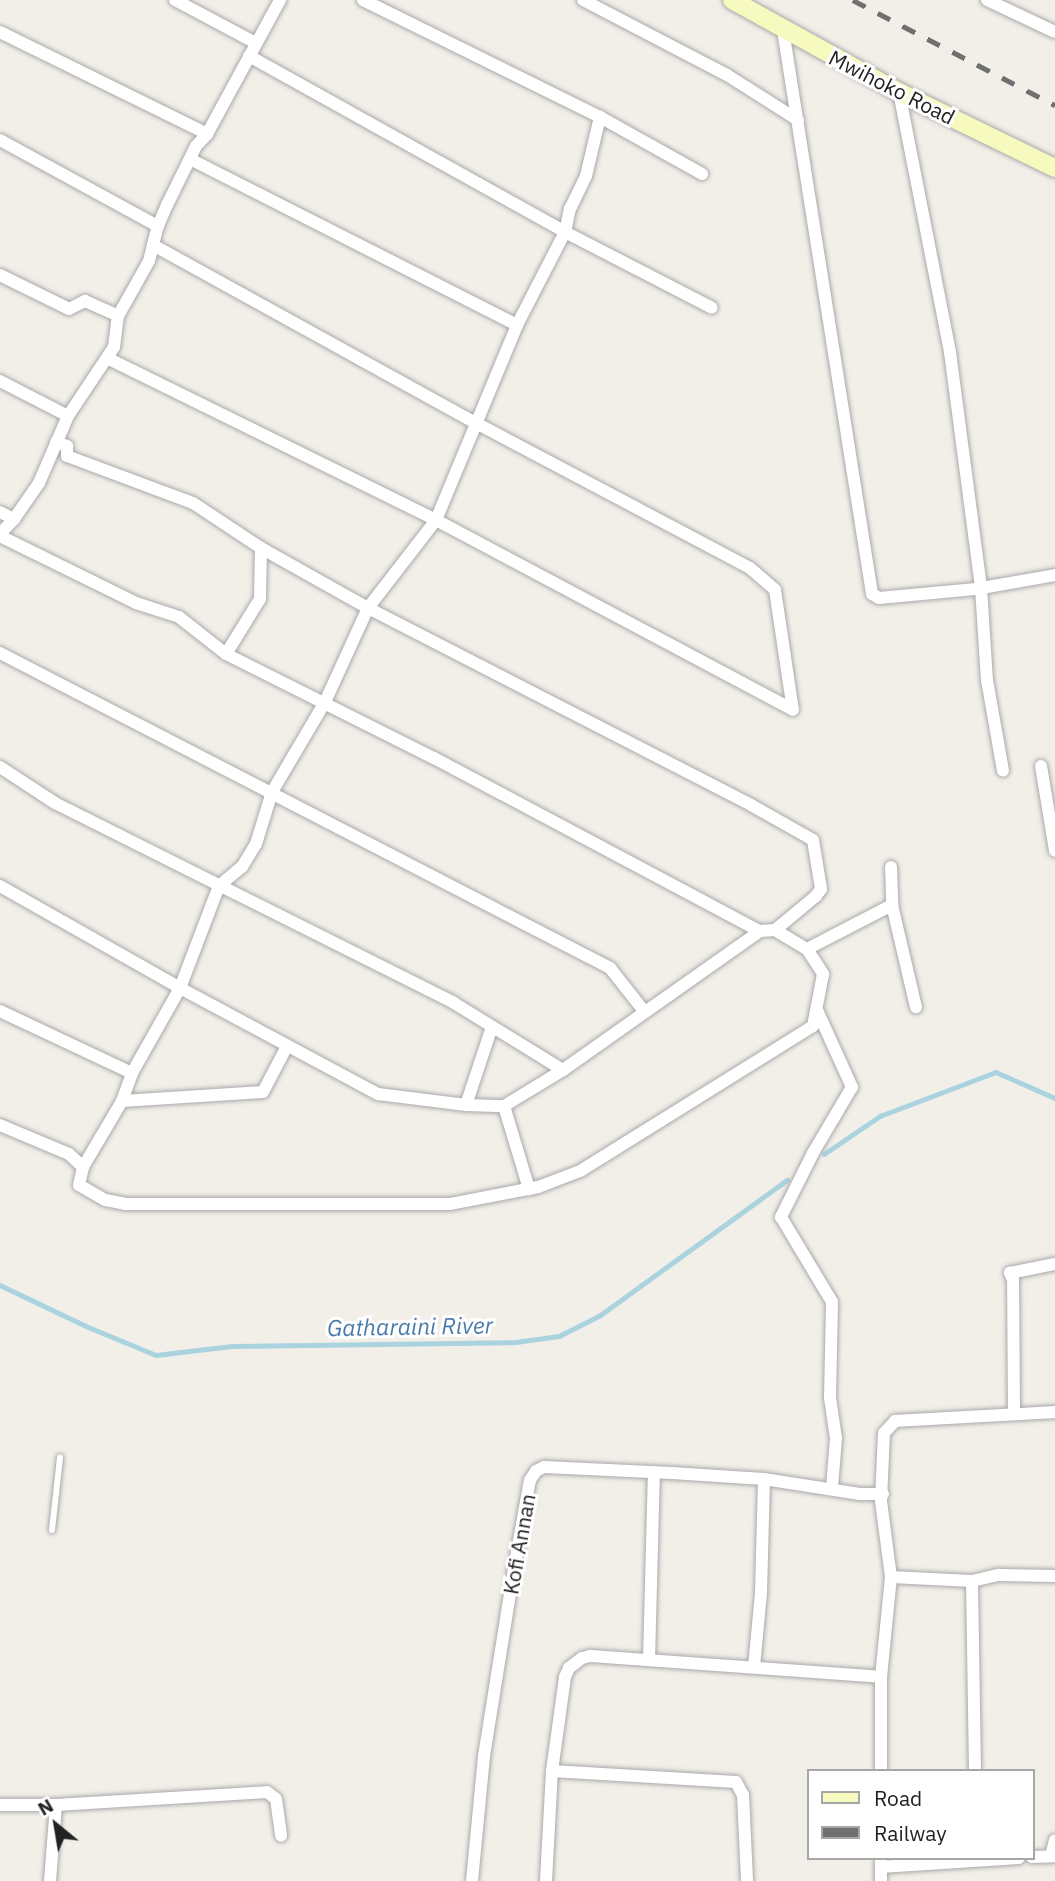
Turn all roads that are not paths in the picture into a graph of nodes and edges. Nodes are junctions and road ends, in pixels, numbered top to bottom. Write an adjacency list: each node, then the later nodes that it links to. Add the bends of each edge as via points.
1 (175, 0): 10 (street)
2 (280, 0): 10 (street)
3 (363, 0): 13 (street)
4 (583, 0): 14 (street, via 727,75)
5 (732, 0): 7 (street, Mwihoko Road)
6 (987, 0): 9 (street)
7 (783, 30): 12 (street, Mwihoko Road); 14 (street)
8 (0, 32): 15 (street)
9 (1055, 32)
10 (256, 43): 11 (street)
11 (249, 56): 15 (street); 21 (street)
12 (899, 92): 18 (street, Mwihoko Road); 38 (street, via 950,352)
13 (600, 117): 19 (street); 21 (street, via 586,176)
14 (798, 120): 38 (street, via 869,586 879,598)
15 (206, 134): 17 (street)
16 (0, 140): 20 (street)
17 (190, 159): 20 (street); 26 (street)
18 (1055, 168)
19 (702, 174)
20 (158, 226): 22 (street)
21 (565, 232): 24 (street); 26 (street)
22 (153, 244): 25 (street, via 149,261); 30 (street)
23 (0, 275): 25 (street, via 69,309 85,301)
24 (712, 308)
25 (118, 316): 27 (street, via 114,347)
26 (517, 325): 30 (street)
27 (107, 358): 29 (street); 34 (street)
28 (0, 381): 29 (street)
29 (68, 416): 31 (street)
30 (476, 423): 34 (street); 34 (street, via 766,580 775,590 793,710)
31 (56, 442): 33 (street, via 39,483); 36 (street, via 67,446 67,456 193,503)
32 (0, 512): 33 (street)
33 (15, 519): 35 (street)
34 (436, 520): 39 (street)
35 (0, 535): 41 (street, via 136,603 179,617)
36 (261, 548): 39 (street); 41 (street, via 260,599)
37 (1055, 575): 38 (street)
38 (981, 588): 45 (street, via 987,680)
39 (368, 608): 42 (street); 52 (street, via 813,840 821,889)
40 (0, 653): 46 (street)
41 (226, 654): 42 (street)
42 (325, 702): 46 (street); 53 (street)
43 (1041, 766): 47 (street)
44 (0, 767): 50 (street, via 55,803)
45 (1003, 771)
46 (272, 792): 50 (street, via 256,844 242,867); 57 (street, via 610,968)
47 (1055, 851)
48 (891, 867): 51 (street)
49 (0, 886): 55 (street)
50 (219, 886): 55 (street); 60 (street, via 454,1003)
51 (892, 905): 54 (street); 56 (street)
52 (775, 930): 53 (street); 54 (street)
53 (760, 931): 57 (street)
54 (807, 949): 58 (street, via 823,974)
55 (180, 988): 61 (street); 63 (street)
56 (916, 1007)
57 (644, 1010): 62 (street)
58 (817, 1010): 69 (street, via 813,1026 580,1171); 76 (street, via 852,1087 781,1217 832,1303 830,1398 836,1438)
59 (0, 1011): 63 (street)
60 (492, 1027): 62 (street); 65 (street)
61 (288, 1046): 64 (street, via 263,1092); 65 (street, via 379,1094)
62 (563, 1070): 66 (street)
63 (132, 1073): 64 (street)
64 (121, 1101): 68 (street)
65 (467, 1105): 66 (street)
66 (504, 1107): 69 (street)
67 (0, 1125): 68 (street, via 69,1154)
68 (83, 1167): 69 (street, via 79,1185 105,1200 126,1204 450,1204)
69 (529, 1189)
70 (1055, 1264): 72 (street, via 1010,1273)
71 (1055, 1412): 72 (street)
72 (1014, 1413): 77 (street, via 895,1422 884,1433)
73 (60, 1457): 78 (lane)
74 (654, 1472): 75 (street, Kofi Annan); 82 (street); 97 (street, Kofi Annan, via 544,1467 530,1480 484,1756)
75 (764, 1479): 76 (street, Kofi Annan); 83 (street)
76 (832, 1488): 77 (street, Kofi Annan)
77 (883, 1494): 80 (street)
78 (51, 1530)
79 (1055, 1576): 81 (street, via 999,1575)
80 (891, 1577): 81 (street); 84 (street)
81 (972, 1580): 86 (street)
82 (649, 1660): 83 (street); 87 (street, via 590,1656 569,1668)
83 (754, 1667): 84 (street)
84 (881, 1676): 85 (street)
85 (881, 1769)
86 (975, 1769)
87 (552, 1771): 98 (street); 99 (street, via 736,1782 743,1796)
88 (0, 1805): 89 (street)
89 (55, 1805): 90 (street, via 267,1793 276,1799); 96 (street)
90 (281, 1836)
91 (1055, 1840): 92 (street)
92 (1053, 1856): 93 (street)
93 (1034, 1857)
94 (975, 1860): 95 (street)
95 (881, 1863): 100 (street)
96 (50, 1881)
97 (472, 1881)
98 (547, 1881)
99 (747, 1881)
100 (881, 1881)

